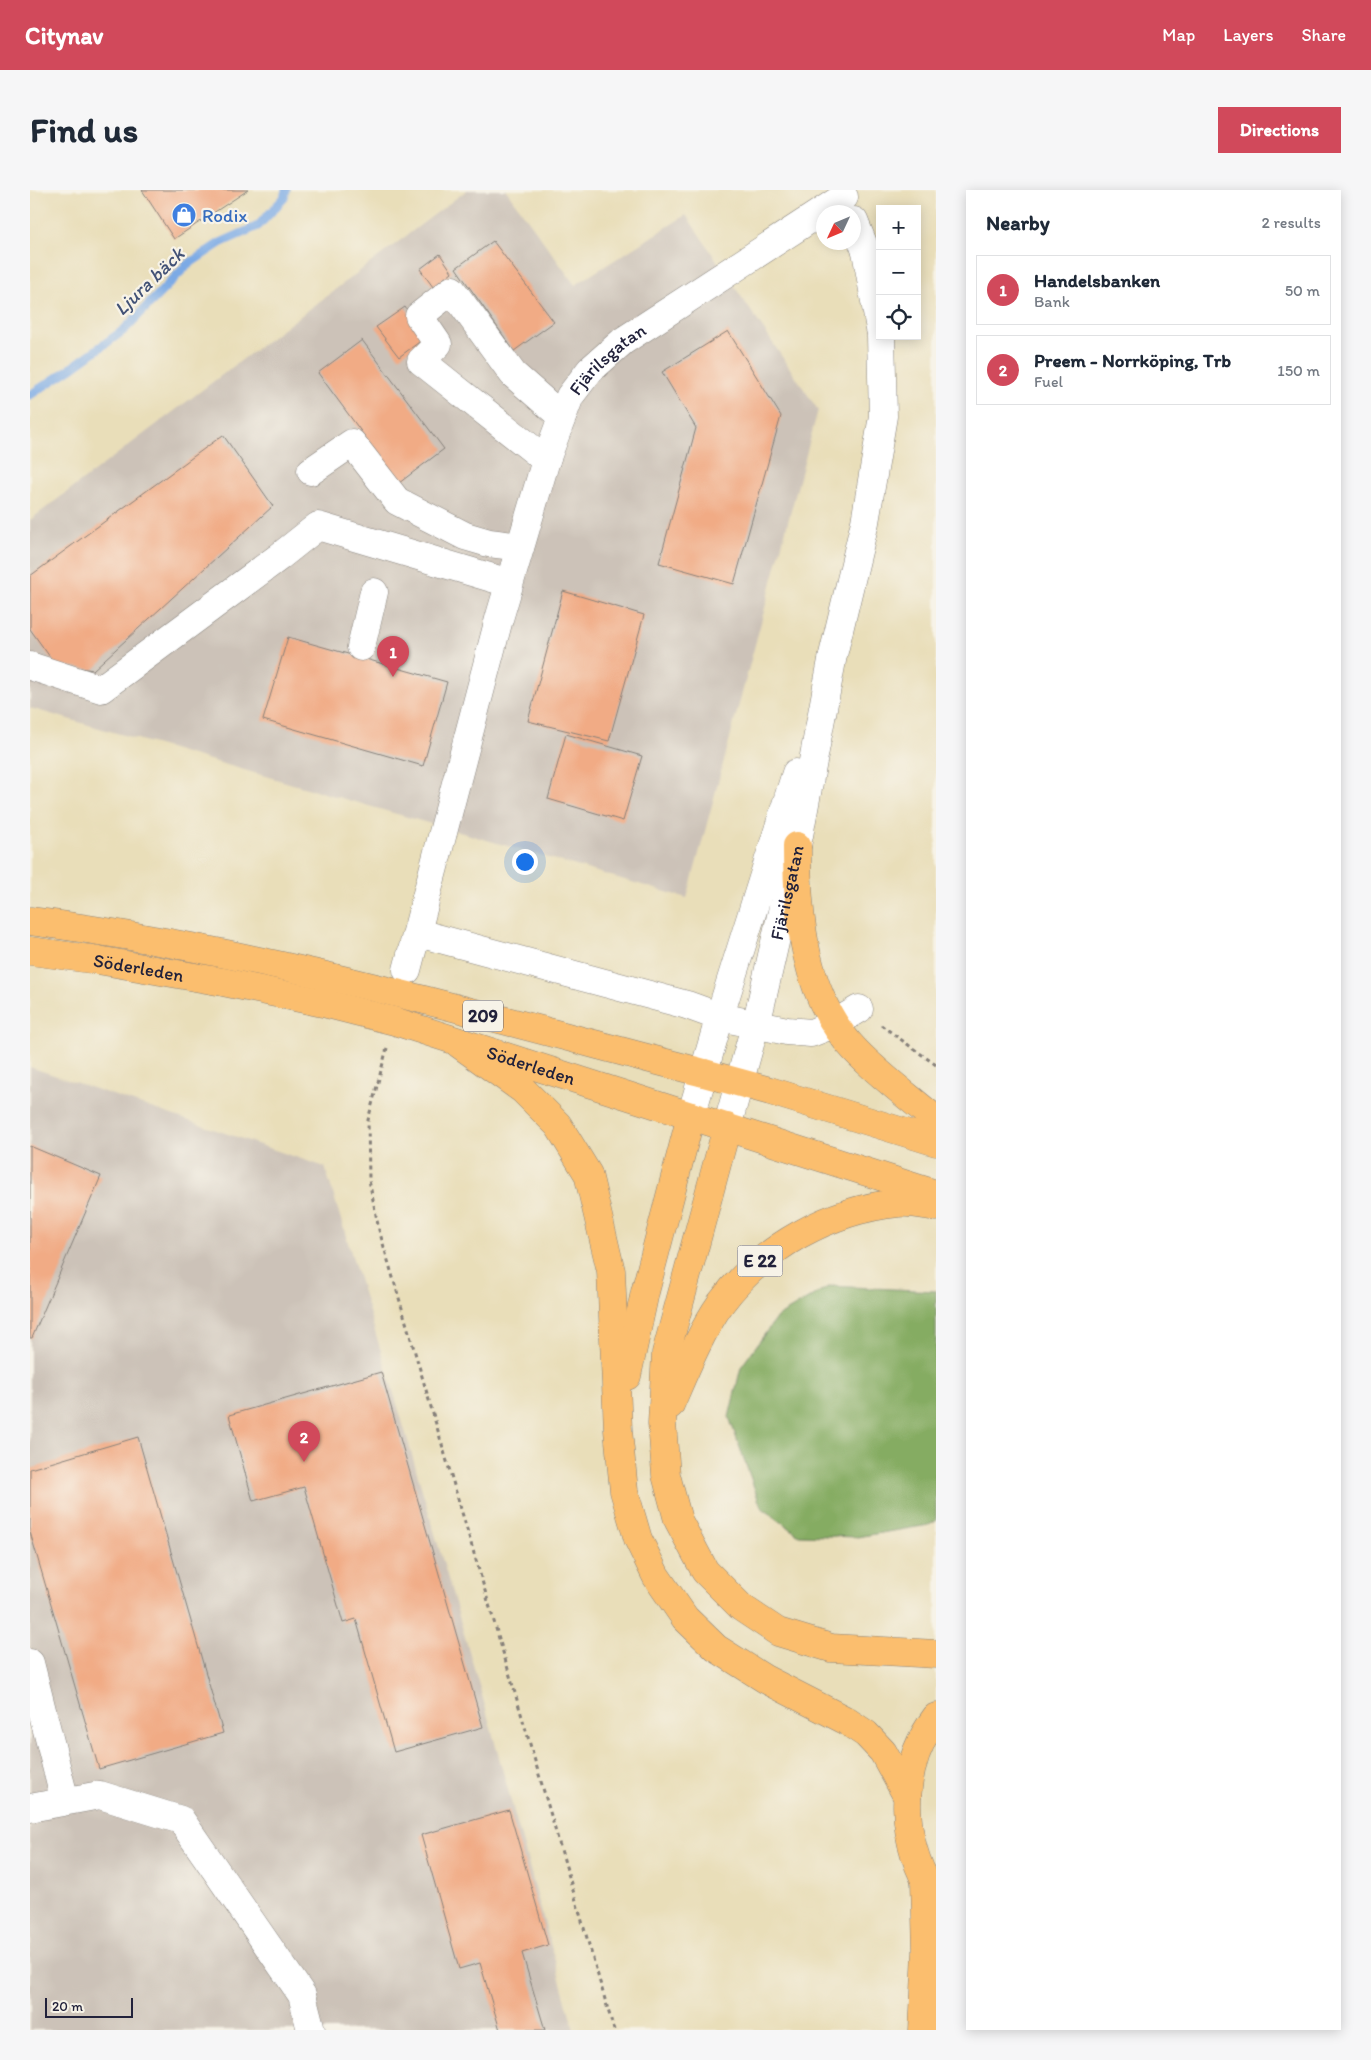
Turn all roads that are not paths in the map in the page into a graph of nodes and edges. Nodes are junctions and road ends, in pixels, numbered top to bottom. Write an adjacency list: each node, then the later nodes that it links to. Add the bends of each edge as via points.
1 (816, 224): 5 (street, Fjärilsgatan, via 623,341 590,370 570,396)
2 (861, 239): 3 (street, Fjärilsgatan)
3 (876, 306)
4 (881, 340): 12 (street, Fjärilsgatan, via 883,416 866,522)
5 (562, 417): 6 (street, Fjärilsgatan); 6 (street, via 513,374 452,290 419,316 438,344 421,361)
6 (546, 460): 8 (street, Fjärilsgatan)
7 (311, 471): 8 (street, via 352,443 397,501 465,536)
8 (520, 547): 9 (street, Fjärilsgatan)
9 (510, 583): 13 (street, via 318,526 101,689); 16 (street, Fjärilsgatan)
10 (374, 592): 11 (street)
11 (361, 647)
12 (833, 655): 14 (street, Fjärilsgatan); 20 (street, Fjärilsgatan)
13 (30, 666)
14 (797, 846): 21 (street, Fjärilsgatan); 22 (main road, via 797,887 804,942 816,986)
15 (30, 921): 24 (main road, Söderleden / 209, via 162,942 327,975)
16 (418, 933): 18 (street, Fjärilsgatan); 20 (street)
17 (30, 951): 23 (main road, Söderleden / 209, via 223,982 323,1003 394,1021)
18 (407, 970)
19 (859, 1009): 22 (street)
20 (720, 1017): 21 (street); 24 (street, Fjärilsgatan)
21 (754, 1024): 22 (street, via 787,1032 811,1033); 25 (street, Fjärilsgatan)
22 (834, 1024): 27 (main road, via 855,1050)
23 (459, 1044): 26 (main road, Söderleden / 209); 33 (main road, via 522,1090 558,1125 588,1174 612,1271)
24 (704, 1073): 25 (main road, Söderleden / 209); 26 (street, Fjärilsgatan)
25 (739, 1082): 28 (street, Fjärilsgatan); 29 (main road, Söderleden / 209)
26 (691, 1116): 28 (main road, Söderleden / 209); 33 (main road, via 645,1292)
27 (936, 1120)
28 (727, 1127): 30 (main road, Söderleden / 209); 32 (main road, via 666,1354)
29 (936, 1142)
30 (936, 1194)
31 (936, 1207): 32 (main road, E 22, via 900,1203 850,1212 800,1233 760,1261 721,1304 692,1356)
32 (662, 1423): 35 (main road, E 22, via 666,1475 678,1520 705,1571 742,1608 778,1632 831,1648)
33 (618, 1430): 39 (main road, via 624,1491 638,1539 656,1576 685,1618 716,1648 765,1679 866,1734 883,1752)
34 (936, 1639): 35 (main road, E 22)
35 (902, 1652): 36 (main road)
36 (936, 1654)
37 (30, 1663): 40 (street)
38 (936, 1717): 39 (main road, via 911,1770)
39 (907, 1796): 42 (main road, via 914,1854)
40 (65, 1801): 41 (street); 43 (street, via 100,1795 181,1820 302,1995)
41 (30, 1808)
42 (930, 1890): 44 (main road)
43 (311, 2030)
44 (923, 2030)

